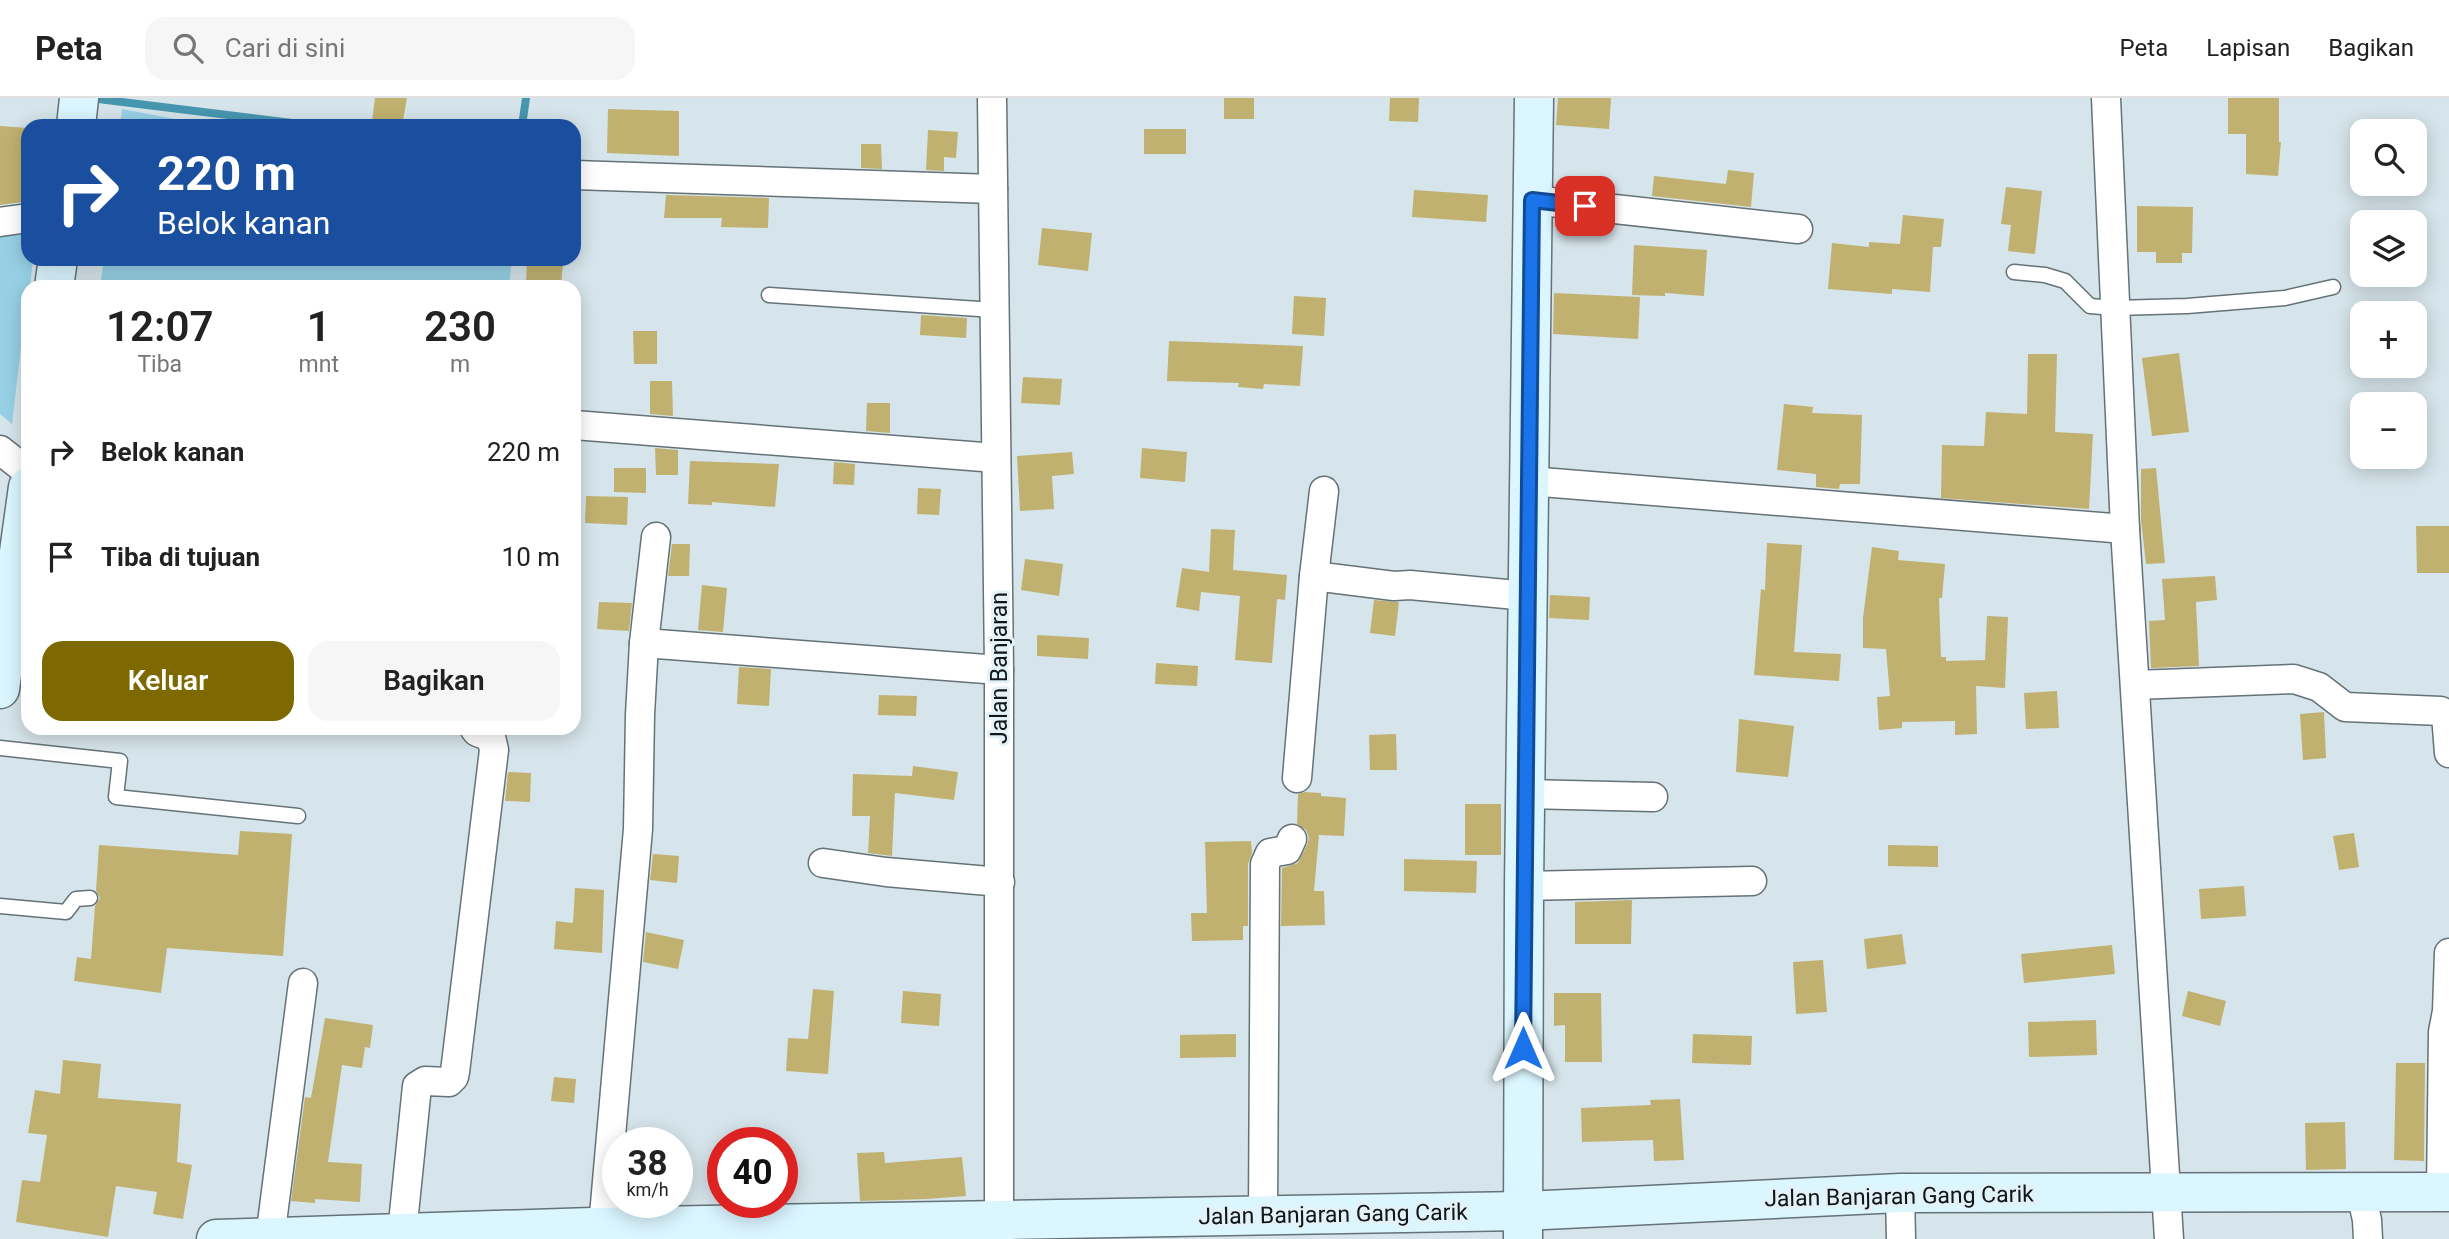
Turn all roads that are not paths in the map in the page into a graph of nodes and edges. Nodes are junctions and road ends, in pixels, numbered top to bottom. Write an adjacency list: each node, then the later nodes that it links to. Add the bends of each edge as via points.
1 (992, 98): 5 (street, Jalan Banjaran)
2 (1534, 98): 6 (street)
3 (2106, 98): 13 (street)
4 (581, 175): 5 (street)
5 (993, 188): 14 (street, Jalan Banjaran)
6 (1532, 200): 9 (street); 19 (street)
7 (21, 219): 8 (street)
8 (0, 222)
9 (1798, 229)
10 (2014, 272): 13 (lane, via 2065,281 2090,306)
11 (2333, 287): 13 (lane, via 2284,298)
12 (769, 295): 14 (lane)
13 (2115, 308): 22 (street)
14 (994, 310): 17 (street, Jalan Banjaran)
15 (581, 426): 17 (street)
16 (0, 450): 18 (street)
17 (996, 458): 28 (street, Jalan Banjaran)
18 (21, 466)
19 (1529, 481): 22 (street); 26 (street)
20 (1324, 491): 25 (street)
21 (21, 512): 24 (street)
22 (2125, 529): 29 (street)
23 (656, 537): 27 (street)
24 (9, 556): 30 (street)
25 (1314, 576): 26 (street); 34 (street)
26 (1527, 596): 35 (street)
27 (644, 643): 28 (street); 54 (street, via 638,829)
28 (999, 670): 41 (street, Jalan Banjaran)
29 (2135, 685): 33 (street, via 2294,679 2319,687 2345,707 2441,711 2446,715); 48 (street)
30 (0, 690)
31 (485, 735): 55 (street, via 491,737 494,750 455,1072 449,1082 425,1081 417,1086)
32 (0, 748): 37 (lane, via 120,761 116,797)
33 (2449, 752)
34 (1297, 778)
35 (1525, 794): 36 (street); 42 (street)
36 (1653, 797)
37 (298, 816)
38 (1292, 839): 51 (street, via 1287,850 1270,853 1265,864)
39 (823, 863): 41 (street)
40 (1752, 881): 42 (street)
41 (1000, 882): 53 (street, Jalan Banjaran)
42 (1524, 886): 52 (street)
43 (90, 898): 44 (lane, via 76,898 66,912)
44 (0, 906)
45 (2449, 953): 49 (street, via 2443,1032)
46 (303, 984): 56 (street)
47 (1900, 1192): 48 (street, Jalan Banjaran Gang Carik); 52 (street, Jalan Banjaran Gang Carik); 58 (street)
48 (2167, 1192): 50 (street, Jalan Banjaran Gang Carik); 59 (street)
49 (2445, 1192): 50 (street, Jalan Banjaran Gang Carik)
50 (2361, 1194): 60 (street)
51 (1263, 1215): 52 (street, Jalan Banjaran Gang Carik); 53 (street, Jalan Banjaran Gang Carik)
52 (1523, 1225)
53 (999, 1230): 54 (street, Jalan Banjaran Gang Carik)
54 (596, 1231): 55 (street, Jalan Banjaran Gang Carik)
55 (402, 1233): 56 (street, Jalan Banjaran Gang Carik)
56 (270, 1238): 57 (street, Jalan Banjaran Gang Carik)
57 (216, 1239)
58 (1900, 1239)
59 (2169, 1239)
60 (2368, 1239)

